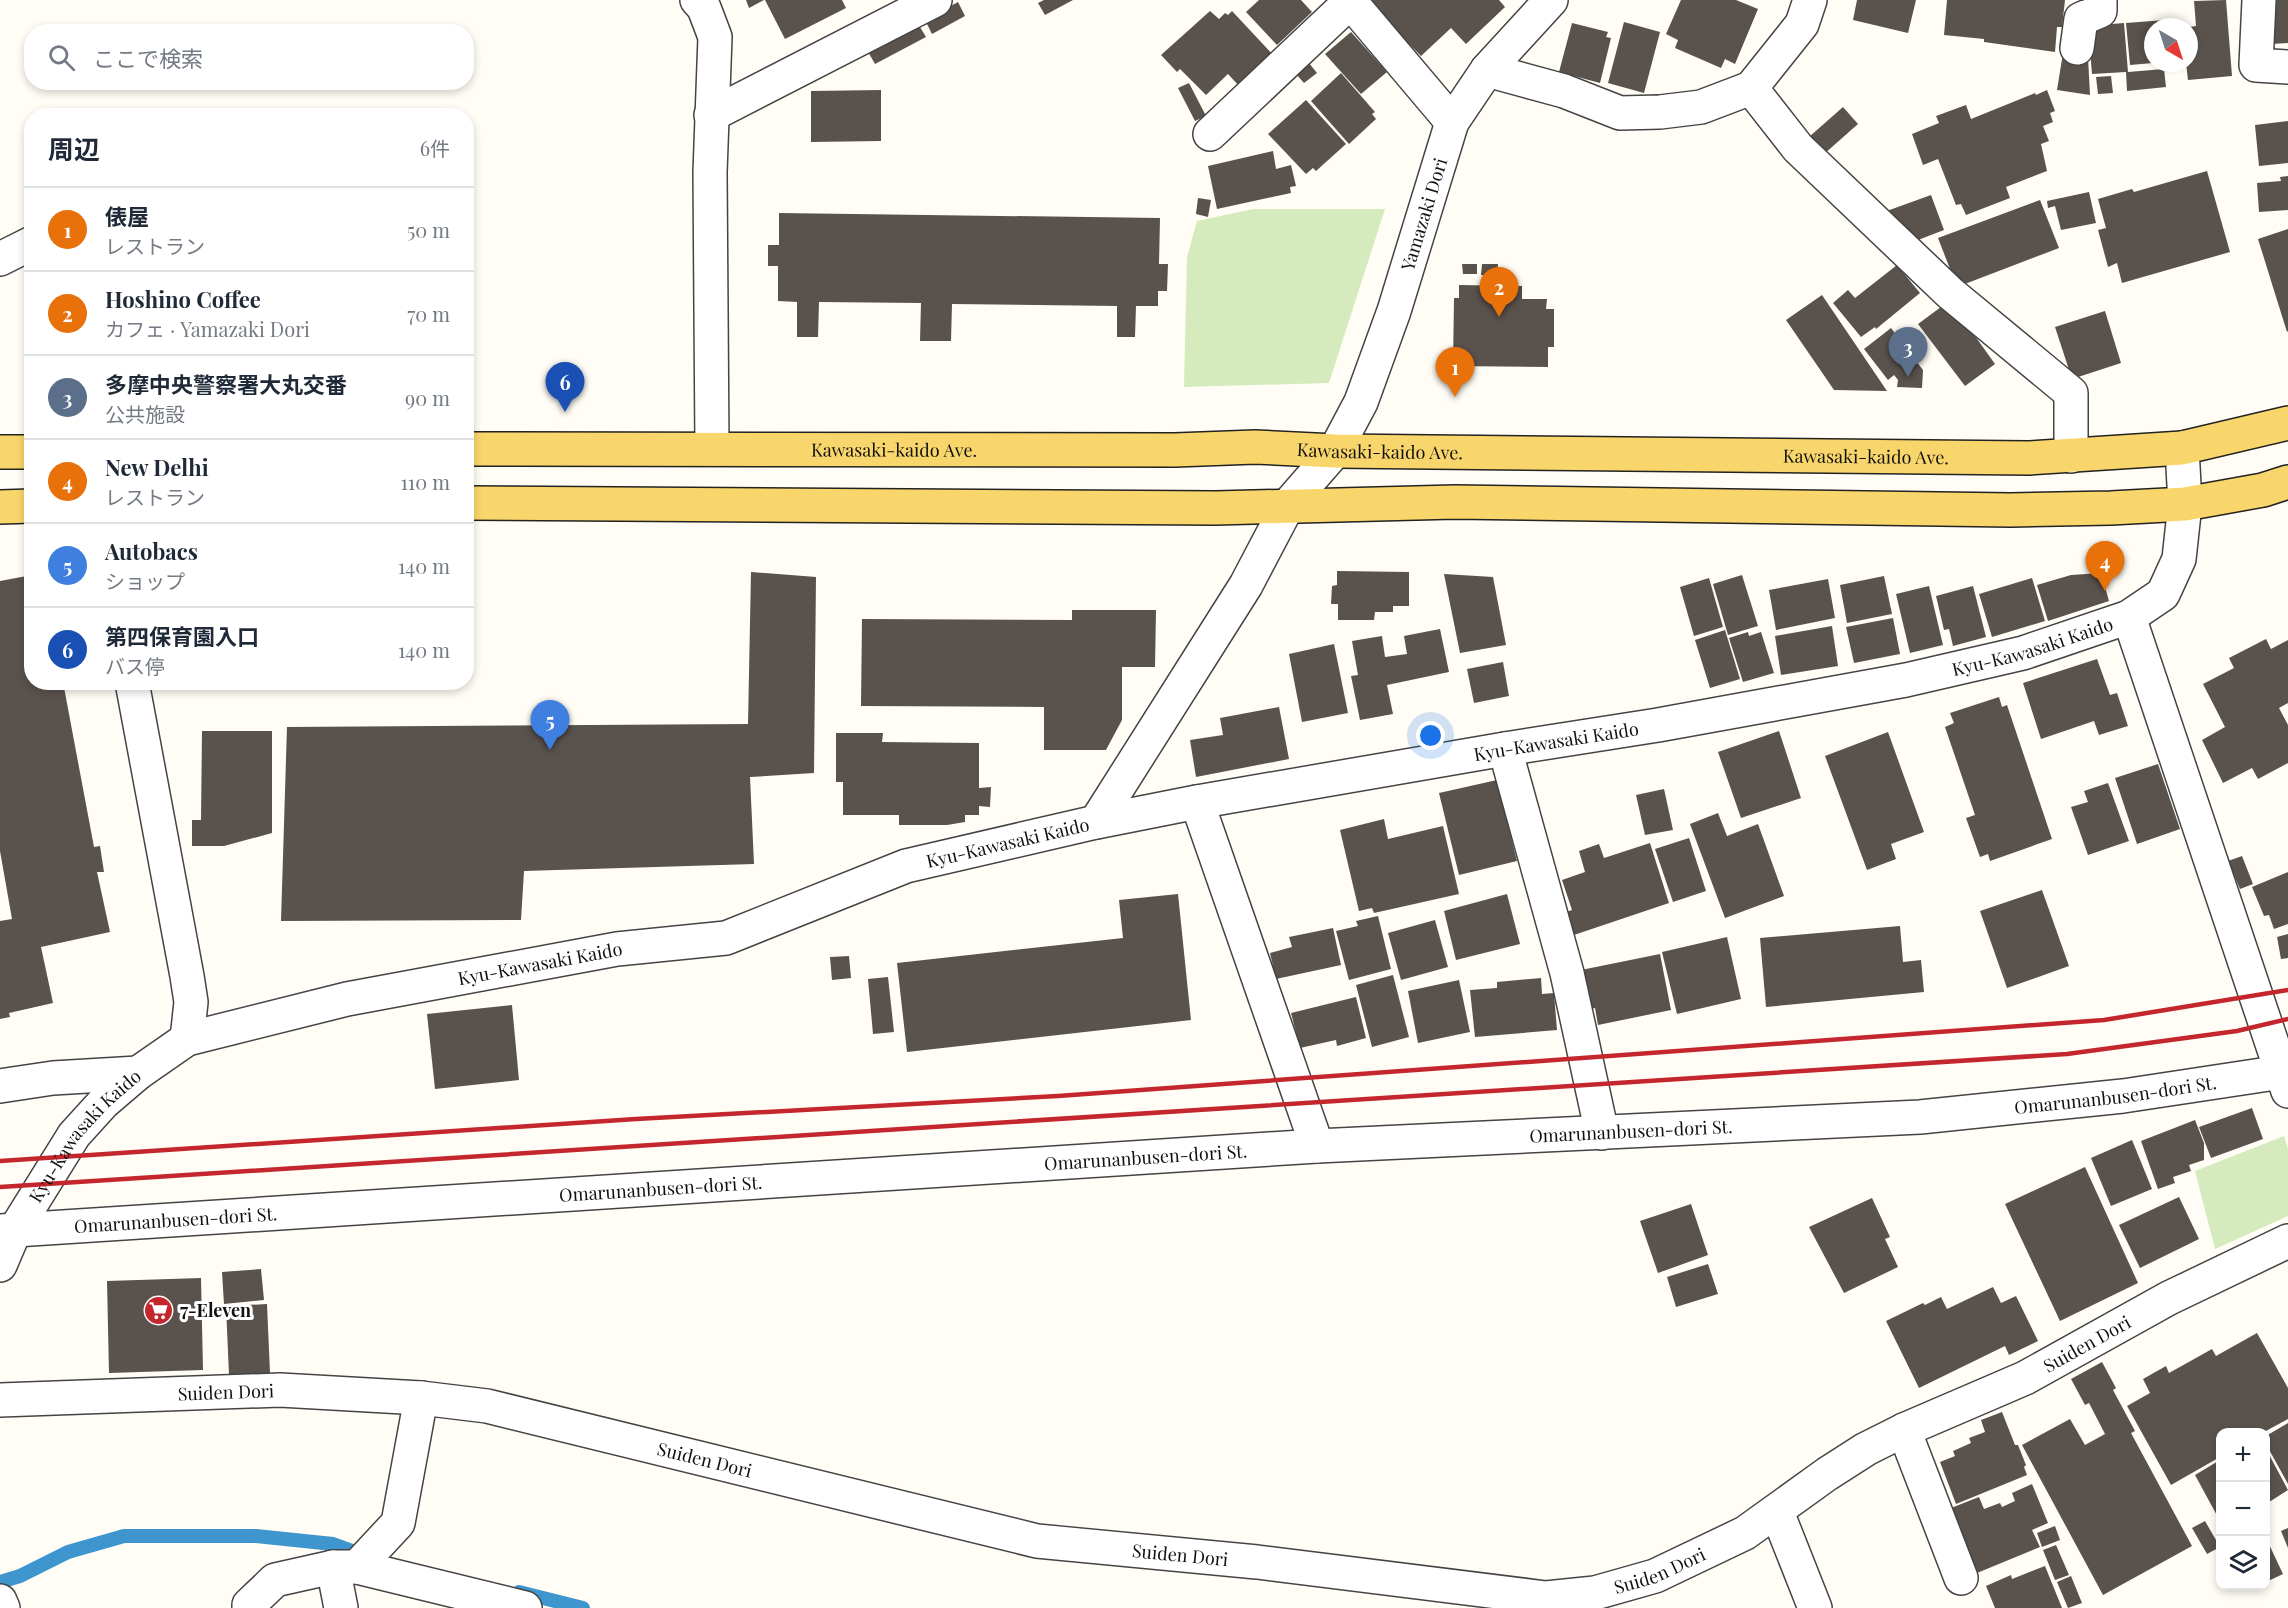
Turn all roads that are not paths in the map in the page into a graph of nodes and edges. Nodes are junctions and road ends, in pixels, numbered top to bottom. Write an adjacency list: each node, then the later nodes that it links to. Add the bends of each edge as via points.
1 (697, 0): 12 (street, via 715,37)
2 (935, 0): 12 (street)
3 (1351, 0): 13 (street); 14 (street)
4 (1551, 0): 10 (street, Yamazaki Dori)
5 (1810, 0): 11 (street, via 1802,24)
6 (2100, 0): 8 (street, via 2100,11 2081,19)
7 (2259, 0): 9 (street, via 2256,65)
8 (2077, 48)
9 (2288, 67)
10 (1487, 70): 11 (street, via 1564,91 1620,113 1701,107); 13 (street, Yamazaki Dori)
11 (1751, 88): 24 (street, via 1798,148 1950,293 2071,393)
12 (711, 115): 18 (street)
13 (1452, 122): 21 (street, Yamazaki Dori, via 1394,311 1361,402)
14 (1210, 134)
15 (24, 247): 16 (street)
16 (0, 259)
17 (2288, 423): 19 (main road, Kawasaki-kaido Ave.)
18 (712, 448): 20 (main road, Kawasaki-kaido Ave.); 21 (main road, Kawasaki-kaido Ave., via 1254,447)
19 (2182, 448): 24 (main road, Kawasaki-kaido Ave.); 27 (street)
20 (474, 449)
21 (1335, 451): 24 (main road, Kawasaki-kaido Ave.); 28 (street, Yamazaki Dori)
22 (0, 452): 23 (main road)
23 (24, 452)
24 (2071, 456)
25 (2288, 483): 27 (main road)
26 (474, 503): 28 (main road, via 1216,508)
27 (2185, 504): 28 (main road, via 2011,510 1455,502); 31 (street, Kyu-Kawasaki Kaido, via 2179,559 2163,594)
28 (1288, 505): 35 (street, Yamazaki Dori, via 1246,585)
29 (24, 506): 30 (main road)
30 (0, 507)
31 (2129, 617): 33 (street, Kyu-Kawasaki Kaido, via 2023,653 1916,678); 38 (street)
32 (133, 690): 36 (street, via 191,1002)
33 (1505, 749): 34 (street, Kyu-Kawasaki Kaido); 40 (street, via 1567,973)
34 (1197, 802): 35 (street, Kyu-Kawasaki Kaido); 41 (street)
35 (1096, 822): 36 (street, Kyu-Kawasaki Kaido, via 906,866 726,938 617,949 347,999)
36 (187, 1039): 37 (street, Kyu-Kawasaki Kaido)
37 (138, 1074): 39 (street, via 53,1078); 42 (street, Kyu-Kawasaki Kaido, via 104,1102 74,1135)
38 (2286, 1078): 40 (street, Omarunanbusen-dori St., via 1920,1117)
39 (0, 1086)
40 (1602, 1133): 41 (street, Omarunanbusen-dori St.)
41 (1317, 1146): 42 (street, Omarunanbusen-dori St.)
42 (7, 1231): 44 (street, Kyu-Kawasaki Kaido)
43 (2288, 1241): 47 (street, Suiden Dori, via 2169,1298 2025,1378)
44 (0, 1265)
45 (421, 1398): 46 (street, Suiden Dori, via 280,1390); 49 (street, via 398,1523); 51 (street, Suiden Dori, via 487,1406 1036,1541 1257,1562 1546,1598)
46 (0, 1400)
47 (1904, 1430): 48 (street, Suiden Dori, via 1827,1474); 50 (street)
48 (1777, 1512): 51 (street, Suiden Dori, via 1745,1533); 57 (street)
49 (345, 1567): 54 (street, via 275,1580); 55 (street); 56 (street)
50 (1961, 1578)
51 (1596, 1600)
52 (0, 1601): 53 (street)
53 (3, 1608)
54 (249, 1608)
55 (341, 1608)
56 (525, 1608)
57 (1815, 1608)

